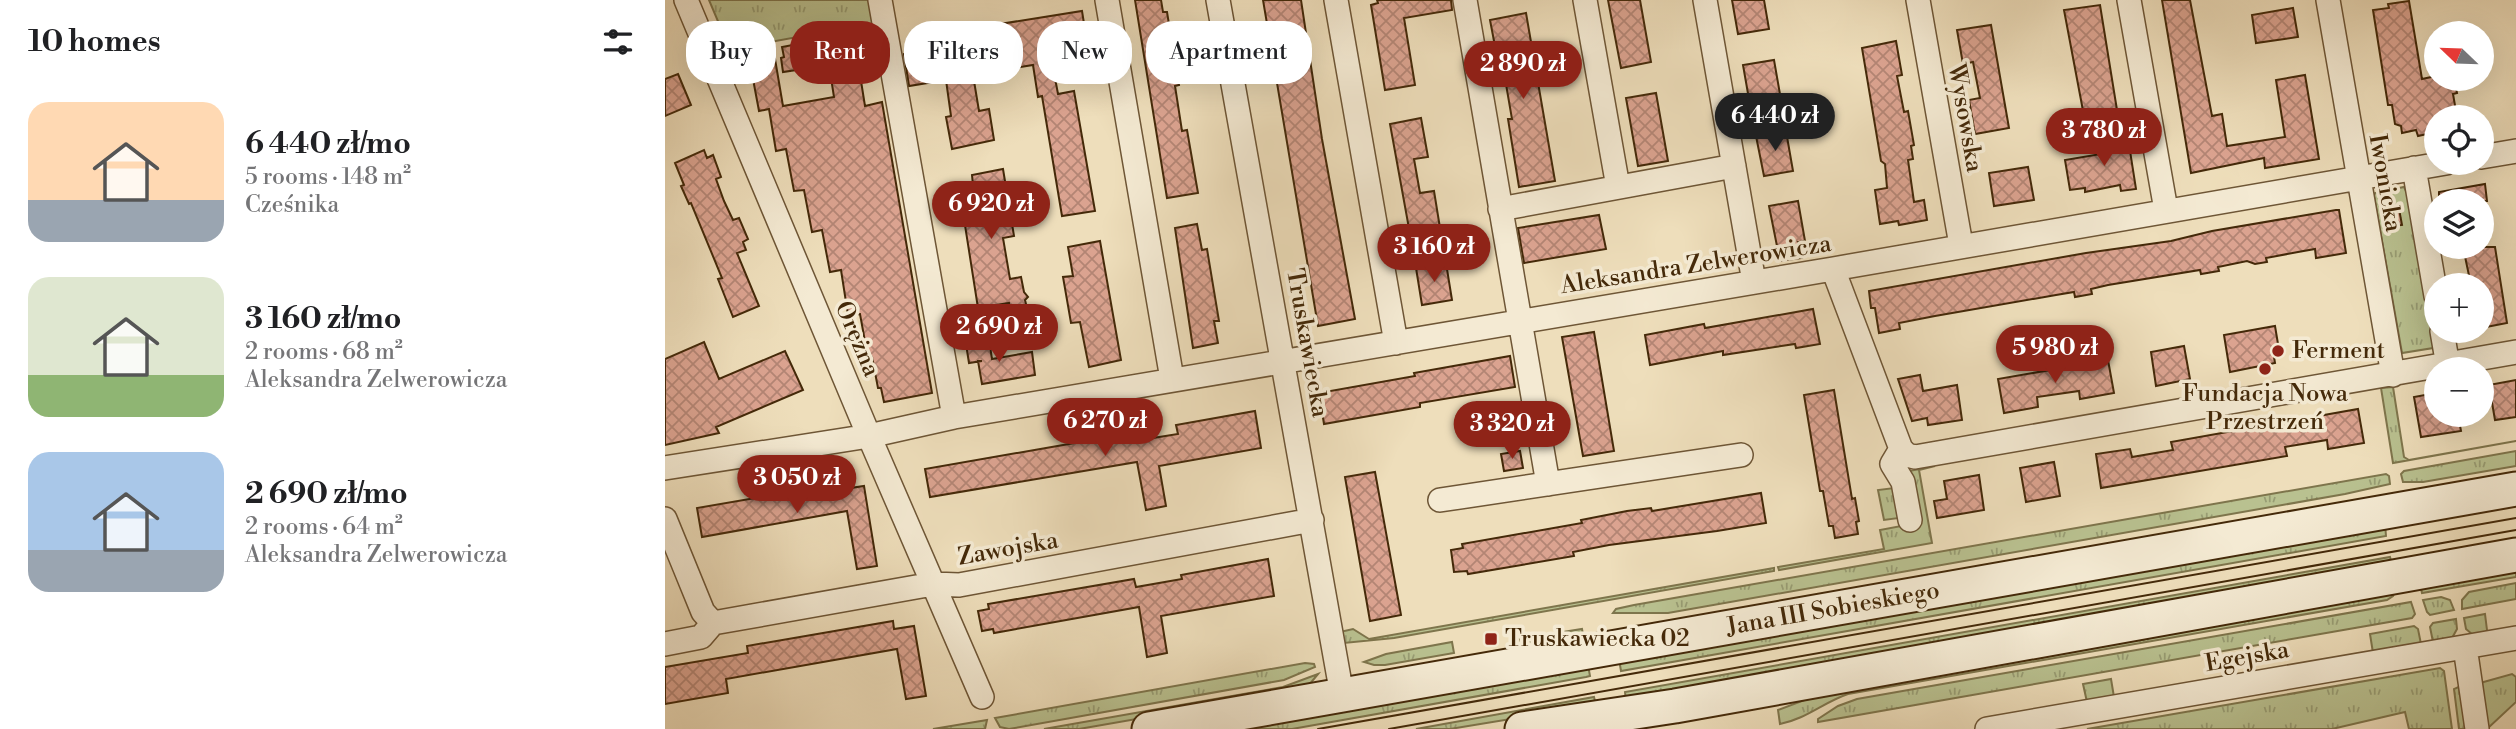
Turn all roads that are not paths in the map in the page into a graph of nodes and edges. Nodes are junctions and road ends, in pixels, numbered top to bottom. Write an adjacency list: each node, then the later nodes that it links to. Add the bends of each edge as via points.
1 (686, 0): 34 (street, Orężna)
2 (880, 0): 33 (street)
3 (1107, 0): 32 (street)
4 (1218, 0): 29 (street, Truskawiecka)
5 (1335, 0): 26 (street)
6 (1465, 0): 19 (street)
7 (1585, 0): 18 (street)
8 (1705, 0): 14 (street)
9 (1918, 0): 21 (street, Wysowska)
10 (2129, 0): 20 (street)
11 (2327, 0): 17 (street, Iwonicka)
12 (2516, 151): 13 (street)
13 (2494, 155)
14 (1734, 166): 18 (street); 24 (street)
15 (2424, 166): 16 (street, Aleksandra Zelwerowicza)
16 (2414, 168): 17 (street, Aleksandra Zelwerowicza); 23 (street)
17 (2357, 177): 20 (street, Aleksandra Zelwerowicza); 31 (street, Iwonicka)
18 (1618, 187): 19 (street)
19 (1500, 209): 25 (street)
20 (2166, 210): 21 (street, Aleksandra Zelwerowicza)
21 (1961, 245): 22 (street, Aleksandra Zelwerowicza)
22 (1833, 269): 24 (street, Aleksandra Zelwerowicza); 35 (street)
23 (2432, 273)
24 (1754, 282): 25 (street, Aleksandra Zelwerowicza)
25 (1521, 320): 26 (street, Aleksandra Zelwerowicza); 38 (street)
26 (1396, 343): 29 (street, Aleksandra Zelwerowicza)
27 (2516, 352): 28 (street)
28 (2492, 357)
29 (1283, 362): 32 (street, Aleksandra Zelwerowicza); 42 (street, Truskawiecka)
30 (2424, 370): 31 (street)
31 (2393, 375): 35 (street, via 1927,456 1907,455)
32 (1172, 379): 33 (street, Aleksandra Zelwerowicza)
33 (954, 416): 34 (street, Aleksandra Zelwerowicza)
34 (869, 436): 37 (street, Aleksandra Zelwerowicza); 45 (street, Orężna)
35 (1901, 449): 43 (street, via 1892,464 1903,482)
36 (1741, 455): 38 (street)
37 (665, 468)
38 (1548, 484): 40 (street)
39 (2516, 489): 50 (main road, Jana III Sobieskiego)
40 (1440, 500)
41 (665, 519): 46 (street, via 703,612)
42 (1312, 520): 45 (street, Zawojska, via 959,585); 50 (street, Truskawiecka)
43 (1910, 520)
44 (2516, 555): 53 (main road, via 1699,702)
45 (933, 583): 46 (street, Zawojska); 51 (street, Orężna)
46 (713, 623): 48 (street, Zawojska, via 701,637)
47 (2516, 638): 49 (street, Egejska)
48 (665, 644)
49 (2465, 647): 54 (street, Egejska); 55 (street)
50 (1342, 695): 52 (main road, Jana III Sobieskiego)
51 (982, 697)
52 (1149, 729)
53 (1522, 729)
54 (1987, 729)
55 (2477, 729)

